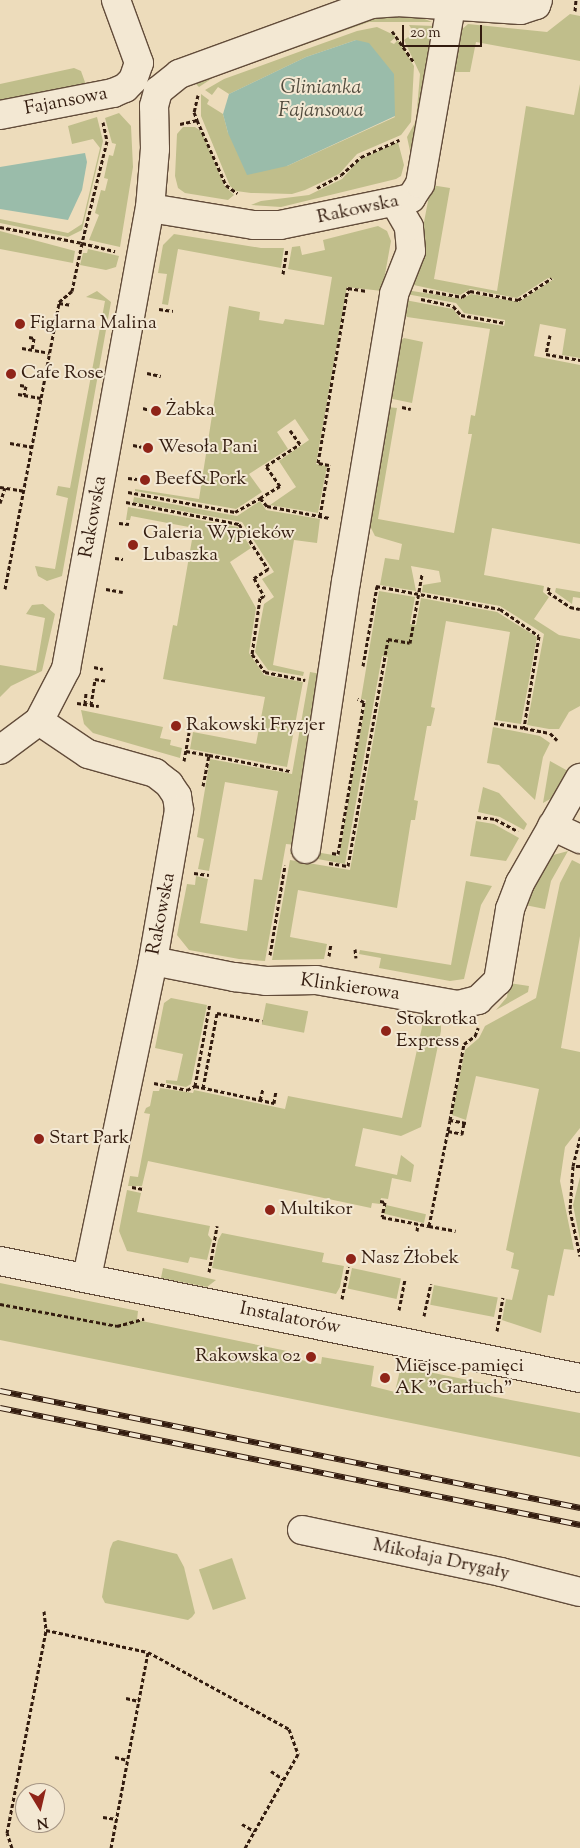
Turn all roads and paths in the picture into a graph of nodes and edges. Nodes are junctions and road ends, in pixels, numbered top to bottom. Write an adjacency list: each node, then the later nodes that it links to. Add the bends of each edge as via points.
1 (116, 0): 8 (street, Fajansowa, via 139,63)
2 (538, 0): 4 (street, via 536,5 521,10)
3 (576, 0): 5 (path)
4 (451, 7): 9 (street, via 397,2 371,4 179,74); 16 (street, Rakowska, via 420,184 411,198)
5 (575, 11)
6 (386, 28): 7 (path, via 399,38)
7 (416, 66)
8 (133, 80): 9 (street); 11 (street, Fajansowa, via 113,93)
9 (158, 91): 17 (street, via 154,106)
10 (200, 91): 15 (path, via 194,112 197,120 226,185)
11 (0, 115)
12 (103, 118): 19 (path, via 107,141)
13 (404, 147): 14 (path, via 402,139 360,157 341,175)
14 (307, 192)
15 (246, 195)
16 (395, 203): 17 (street, Rakowska, via 280,225 254,225); 87 (street, via 409,226 411,251 396,284 390,318 347,572)
17 (150, 208): 71 (street, Rakowska, via 66,669)
18 (0, 227): 19 (path)
19 (82, 243): 21 (path); 27 (path, via 72,291)
20 (288, 243): 22 (path)
21 (123, 253)
22 (283, 274)
23 (552, 278): 25 (path, via 518,300 470,290 462,297)
24 (375, 292): 55 (path, via 348,288 318,463 329,465)
25 (433, 292)
26 (432, 302): 29 (path, via 453,306 461,315)
27 (59, 303): 28 (path); 34 (path)
28 (72, 305)
29 (505, 323)
30 (550, 334): 35 (path, via 546,354)
31 (29, 337): 33 (path, via 34,338)
32 (22, 348): 33 (path)
33 (32, 350): 34 (path)
34 (50, 353): 41 (path)
35 (580, 360)
36 (146, 373): 37 (path)
37 (161, 376)
38 (20, 385): 40 (path, via 26,386)
39 (18, 394): 40 (path)
40 (24, 395): 41 (path)
41 (41, 398): 46 (path)
42 (143, 408): 43 (path)
43 (149, 410)
44 (290, 430): 51 (path, via 300,444 266,466 280,486)
45 (10, 442): 46 (path)
46 (32, 447): 49 (path)
47 (0, 487): 48 (path)
48 (6, 488): 49 (path); 53 (path)
49 (24, 491): 63 (path)
50 (128, 492): 51 (path, via 235,512)
51 (260, 498): 54 (path, via 267,506)
52 (126, 502): 67 (path, via 239,524 268,569 254,578 264,596 260,598 252,654 266,672 307,680)
53 (0, 503)
54 (307, 514)
55 (320, 516)
56 (122, 523): 57 (path)
57 (129, 524)
58 (115, 558): 59 (path)
59 (123, 559)
60 (422, 574): 64 (path)
61 (380, 586): 64 (path)
62 (549, 586): 65 (path, via 548,592 570,607)
63 (5, 589)
64 (419, 594): 73 (path, via 500,609 539,636); 87 (path, via 410,643 388,639 348,866)
65 (580, 609)
66 (107, 681): 69 (path, via 95,679)
67 (306, 689)
68 (77, 703): 69 (path)
69 (91, 705): 70 (path)
70 (99, 706)
71 (38, 721): 76 (street); 90 (street, Rakowska, via 88,754 155,773 169,784 177,796 178,828)
72 (494, 723): 73 (path)
73 (524, 728): 75 (path, via 550,733)
74 (189, 732): 77 (path)
75 (557, 740)
76 (0, 750)
77 (186, 751): 78 (path); 79 (path)
78 (209, 755): 80 (path, via 291,771); 82 (path)
79 (184, 759)
80 (292, 762)
81 (580, 778): 84 (street, Klinkierowa)
82 (202, 792)
83 (477, 818): 85 (path, via 495,819)
84 (552, 826): 86 (street); 90 (street, Klinkierowa, via 520,882 510,909 498,981 478,1000 458,1005 316,980 266,981)
85 (525, 835)
86 (580, 839)
87 (305, 856): 91 (path)
88 (209, 875): 89 (path, via 194,873)
89 (194, 876)
90 (153, 961): 116 (street, Rakowska)
91 (268, 964)
92 (210, 1002): 96 (path)
93 (262, 1021): 97 (path, via 217,1013)
94 (480, 1023): 101 (path, via 475,1036 464,1044)
95 (144, 1081): 96 (path, via 187,1090)
96 (195, 1086): 97 (path)
97 (202, 1088): 100 (path)
98 (262, 1088): 100 (path)
99 (276, 1091): 100 (path, via 274,1103)
100 (260, 1100)
101 (450, 1120): 102 (path); 102 (path, via 465,1123 463,1134)
102 (448, 1131): 109 (path)
103 (580, 1138): 104 (path)
104 (573, 1166): 105 (path); 112 (path, via 570,1210)
105 (580, 1166)
106 (380, 1200): 107 (path, via 385,1202 382,1217)
107 (418, 1224): 109 (path); 110 (path)
108 (217, 1226): 115 (path)
109 (429, 1226): 111 (path)
110 (417, 1231)
111 (456, 1231)
112 (580, 1256)
113 (0, 1261): 116 (street, Instalatorów)
114 (348, 1267): 120 (path)
115 (209, 1272)
116 (87, 1278): 126 (street, Instalatorów)
117 (405, 1279): 122 (path)
118 (430, 1284): 123 (path)
119 (503, 1298): 125 (path)
120 (342, 1299)
121 (0, 1304): 124 (path, via 117,1326)
122 (399, 1310)
123 (424, 1316)
124 (146, 1318)
125 (497, 1331)
126 (580, 1378)
127 (302, 1530): 128 (street, Mikołaja Drygały)
128 (580, 1592)
129 (44, 1611): 130 (path)
130 (46, 1630): 131 (path); 142 (path, via 7,1833)
131 (148, 1652): 133 (path); 137 (path, via 289,1729 298,1754)
132 (126, 1698): 133 (path)
133 (139, 1701): 135 (path)
134 (114, 1757): 135 (path)
135 (128, 1760): 139 (path)
136 (271, 1771): 137 (path)
137 (283, 1779): 141 (path)
138 (103, 1817): 139 (path)
139 (117, 1819): 143 (path)
140 (242, 1824): 141 (path)
141 (254, 1832): 144 (path)
142 (12, 1848)
143 (112, 1848)
144 (245, 1848)

